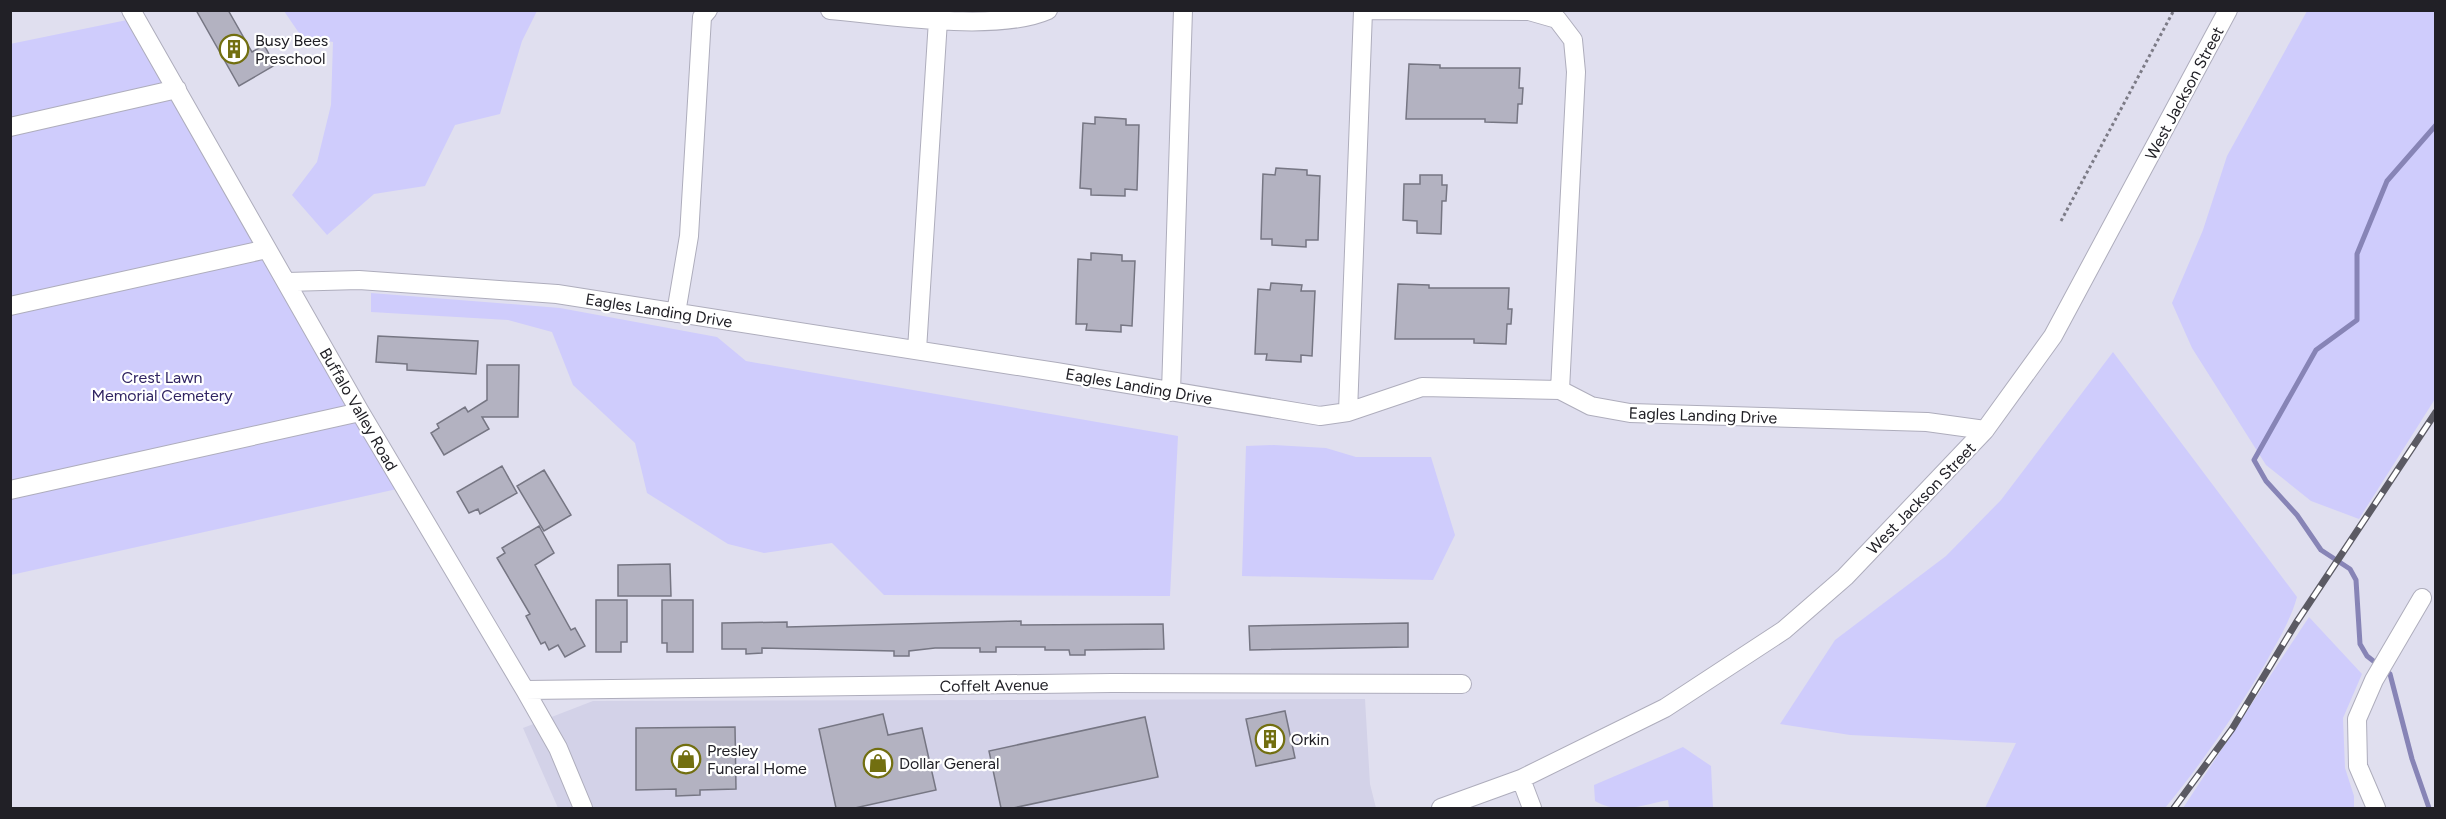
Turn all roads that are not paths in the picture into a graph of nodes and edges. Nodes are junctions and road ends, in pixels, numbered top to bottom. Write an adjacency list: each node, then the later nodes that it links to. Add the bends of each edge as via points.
1 (131, 10): 9 (street, Buffalo Valley Road)
2 (708, 10): 14 (street, via 702,17 689,236)
3 (830, 10): 8 (street)
4 (1048, 10): 8 (street, via 1010,21)
5 (1183, 10): 17 (street)
6 (2228, 10): 20 (street, West Jackson Street, via 2053,336)
7 (1363, 11): 16 (street, via 1529,11 1557,19 1573,40 1576,72); 19 (street)
8 (938, 20): 15 (street)
9 (177, 89): 10 (street); 11 (street, Buffalo Valley Road)
10 (10, 127)
11 (267, 249): 12 (street, Buffalo Valley Road); 13 (street)
12 (287, 282): 14 (street, Eagles Landing Drive, via 359,280 557,294); 18 (street, Buffalo Valley Road)
13 (10, 306)
14 (676, 313): 15 (street, Eagles Landing Drive)
15 (917, 350): 17 (street, Eagles Landing Drive)
16 (1560, 390): 19 (street, Eagles Landing Drive, via 1422,387); 20 (street, Eagles Landing Drive, via 1591,406 1630,413 1927,422)
17 (1171, 392): 19 (street, Eagles Landing Drive, via 1320,416)
18 (360, 412): 21 (street); 24 (street, Buffalo Valley Road)
19 (1348, 412)
20 (1985, 430): 25 (street, West Jackson Street, via 1845,577 1784,630 1665,708)
21 (10, 490)
22 (2422, 598): 29 (street, via 2374,680 2357,719 2358,766)
23 (1462, 684): 24 (street, Coffelt Avenue, via 1112,683)
24 (525, 690): 26 (street, Buffalo Valley Road, via 558,748)
25 (1521, 779): 27 (street, West Jackson Street); 28 (street)
26 (583, 808)
27 (1441, 808)
28 (1532, 808)
29 (2376, 808)

